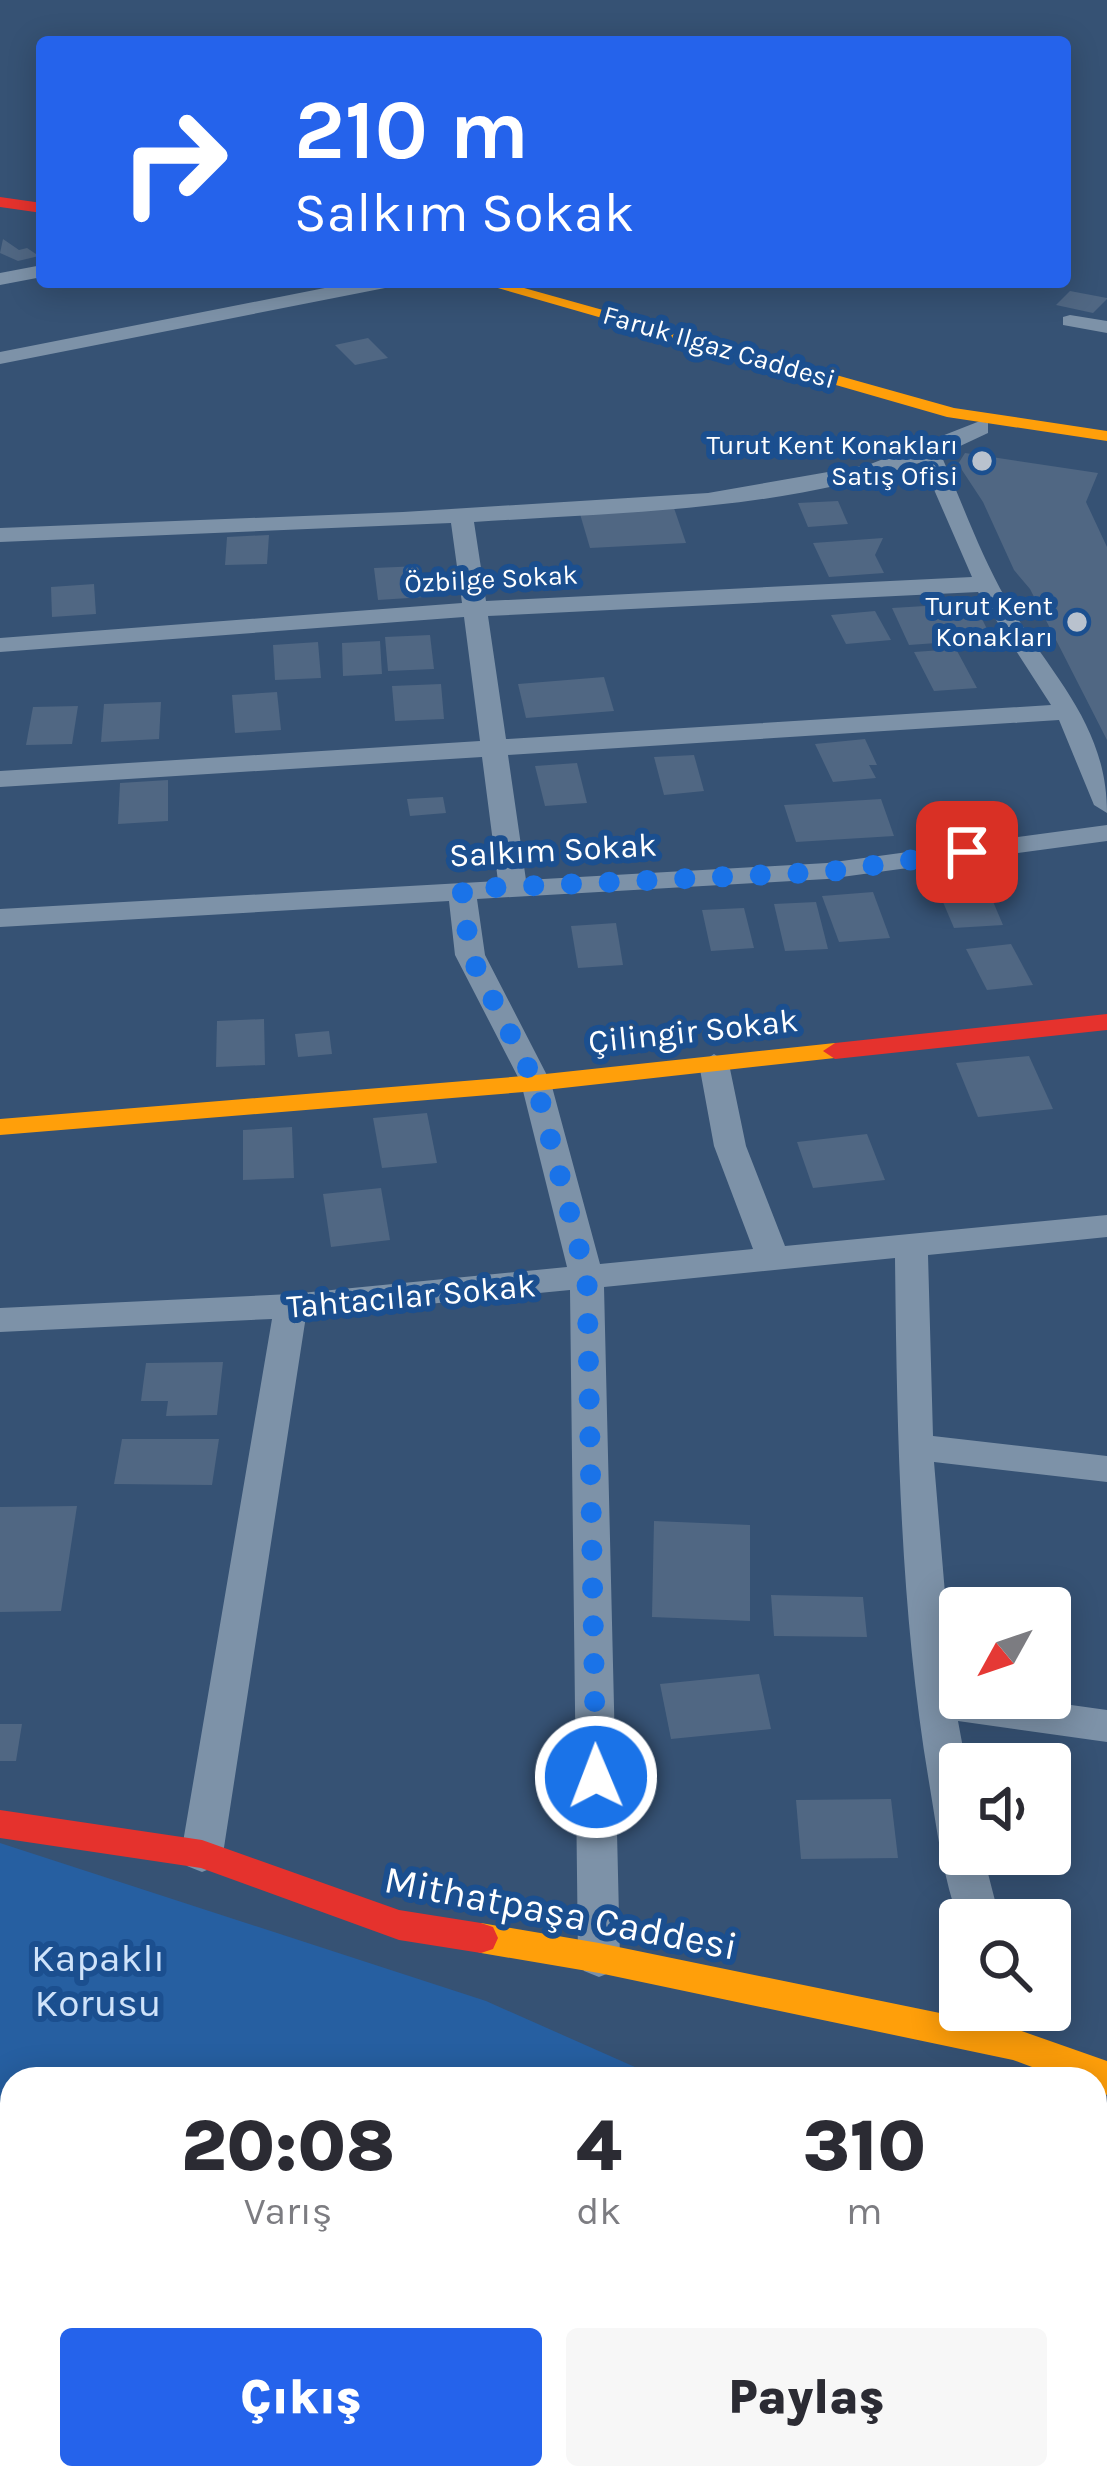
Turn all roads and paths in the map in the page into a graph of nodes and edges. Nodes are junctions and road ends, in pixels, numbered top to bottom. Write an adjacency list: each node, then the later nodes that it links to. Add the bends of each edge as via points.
1 (0, 202): 2 (street)
2 (36, 207)
3 (36, 272): 4 (street)
4 (0, 279)
5 (355, 288): 9 (street)
6 (506, 288): 10 (street, Faruk Ilgaz Caddesi)
7 (1070, 321): 8 (street)
8 (1107, 327)
9 (0, 358)
10 (952, 413): 11 (street, Faruk Ilgaz Caddesi); 12 (street, Faruk Ilgaz Caddesi)
11 (980, 428): 13 (street, Faruk Ilgaz Caddesi); 14 (street)
12 (1107, 436)
13 (1107, 452)
14 (930, 455): 15 (street, via 835,482 723,499); 17 (street)
15 (461, 516): 16 (street); 18 (street)
16 (0, 535)
17 (986, 584): 18 (street, Özbilge Sokak); 20 (street)
18 (474, 609): 19 (street, Özbilge Sokak); 21 (street)
19 (0, 644)
20 (1068, 712): 21 (street); 23 (street)
21 (495, 748): 22 (street); 26 (street)
22 (0, 779)
23 (1107, 805)
24 (1107, 833): 26 (street, Salkım Sokak, via 827,872)
25 (462, 889): 26 (street, Salkım Sokak); 27 (street, Salkım Sokak); 30 (street, via 470,955)
26 (513, 889)
27 (0, 918)
28 (1107, 1022): 29 (street, Çilingir Sokak)
29 (714, 1064): 30 (street, Çilingir Sokak); 34 (street, via 730,1146)
30 (536, 1084): 31 (street, Çilingir Sokak); 35 (street)
31 (0, 1126)
32 (1107, 1226): 33 (street, Tahtacılar Sokak)
33 (911, 1242): 34 (street, Tahtacılar Sokak); 38 (street)
34 (773, 1258): 35 (street, Tahtacılar Sokak)
35 (587, 1279): 36 (street, Tahtacılar Sokak); 45 (street)
36 (291, 1306): 37 (street, Tahtacılar Sokak); 44 (street)
37 (0, 1320)
38 (915, 1447): 39 (street); 40 (street)
39 (1107, 1469)
40 (935, 1702): 41 (street); 42 (street)
41 (1107, 1726)
42 (942, 1743)
43 (0, 1824): 44 (street, Mithatpaşa Caddesi)
44 (202, 1855): 45 (street, Mithatpaşa Caddesi, via 399,1925)
45 (599, 1958): 46 (street, Mithatpaşa Caddesi)
46 (939, 2015)
47 (1017, 2031): 48 (street, Mithatpaşa Caddesi)
48 (1086, 2067)

